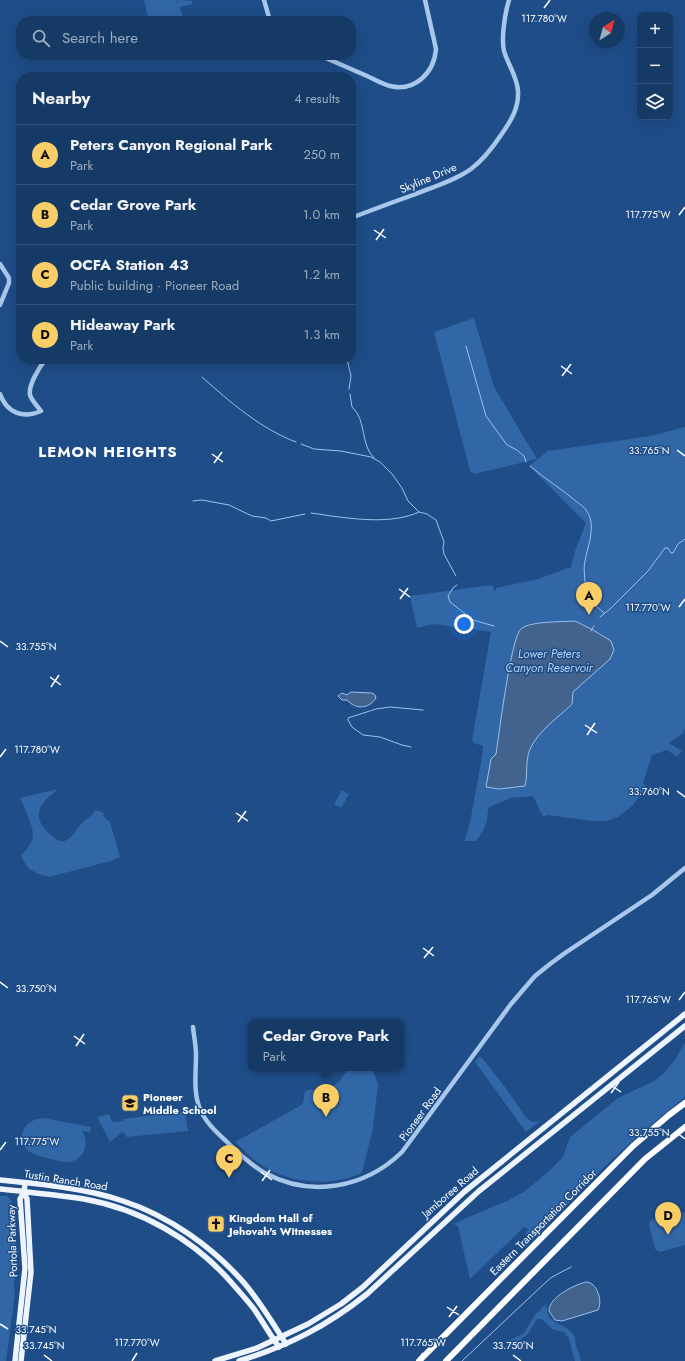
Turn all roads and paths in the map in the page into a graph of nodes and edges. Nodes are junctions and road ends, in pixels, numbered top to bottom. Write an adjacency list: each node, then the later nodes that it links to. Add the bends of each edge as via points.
1 (264, 0): 4 (street)
2 (425, 0): 5 (street, via 436,49 431,68 417,82 406,86 390,86)
3 (509, 0): 6 (street, Skyline Drive, via 503,45 516,78 518,91 516,108 510,123 485,156 461,175)
4 (269, 16)
5 (330, 60)
6 (356, 216)
7 (0, 264): 8 (street, via 10,280)
8 (0, 306)
9 (43, 364): 10 (street, via 30,392 31,398 41,411 33,414 15,413 3,402)
10 (0, 394)
11 (685, 868): 14 (street, Pioneer Road, via 652,895 566,952 535,976 511,1004 402,1152 382,1169 351,1183 320,1187 280,1180 250,1163 219,1135 203,1115 196,1099)
12 (685, 1014): 21 (main road, Jamboree Road, via 464,1192 354,1294 322,1317)
13 (685, 1026): 23 (main road, Jamboree Road, via 479,1191 351,1307 309,1334)
14 (193, 1028)
15 (685, 1103): 29 (highway, Eastern Transportation Corridor, via 634,1146)
16 (685, 1127): 30 (highway, via 645,1159)
17 (0, 1180): 18 (main road, Tustin Ranch Road)
18 (25, 1183): 20 (main road, Portola Parkway); 21 (main road, Tustin Ranch Road, via 106,1196 164,1219 197,1240 232,1270)
19 (0, 1189): 20 (main road, Tustin Ranch Road)
20 (24, 1192): 22 (main road, Tustin Ranch Road, via 112,1206 132,1212 161,1226 189,1244 230,1281); 25 (main road, Portola Parkway, via 20,1200 25,1268); 26 (main road, Portola Parkway, via 27,1199 31,1272)
21 (282, 1336): 22 (main road, Jamboree Road); 23 (main road, Tustin Ranch Road)
22 (274, 1340): 24 (main road, Tustin Ranch Road); 27 (main road, Jamboree Road)
23 (286, 1344): 24 (main road, Jamboree Road)
24 (279, 1347): 28 (main road, Jamboree Road)
25 (15, 1361)
26 (21, 1361)
27 (215, 1361)
28 (239, 1361)
29 (420, 1361)
30 (446, 1361)

